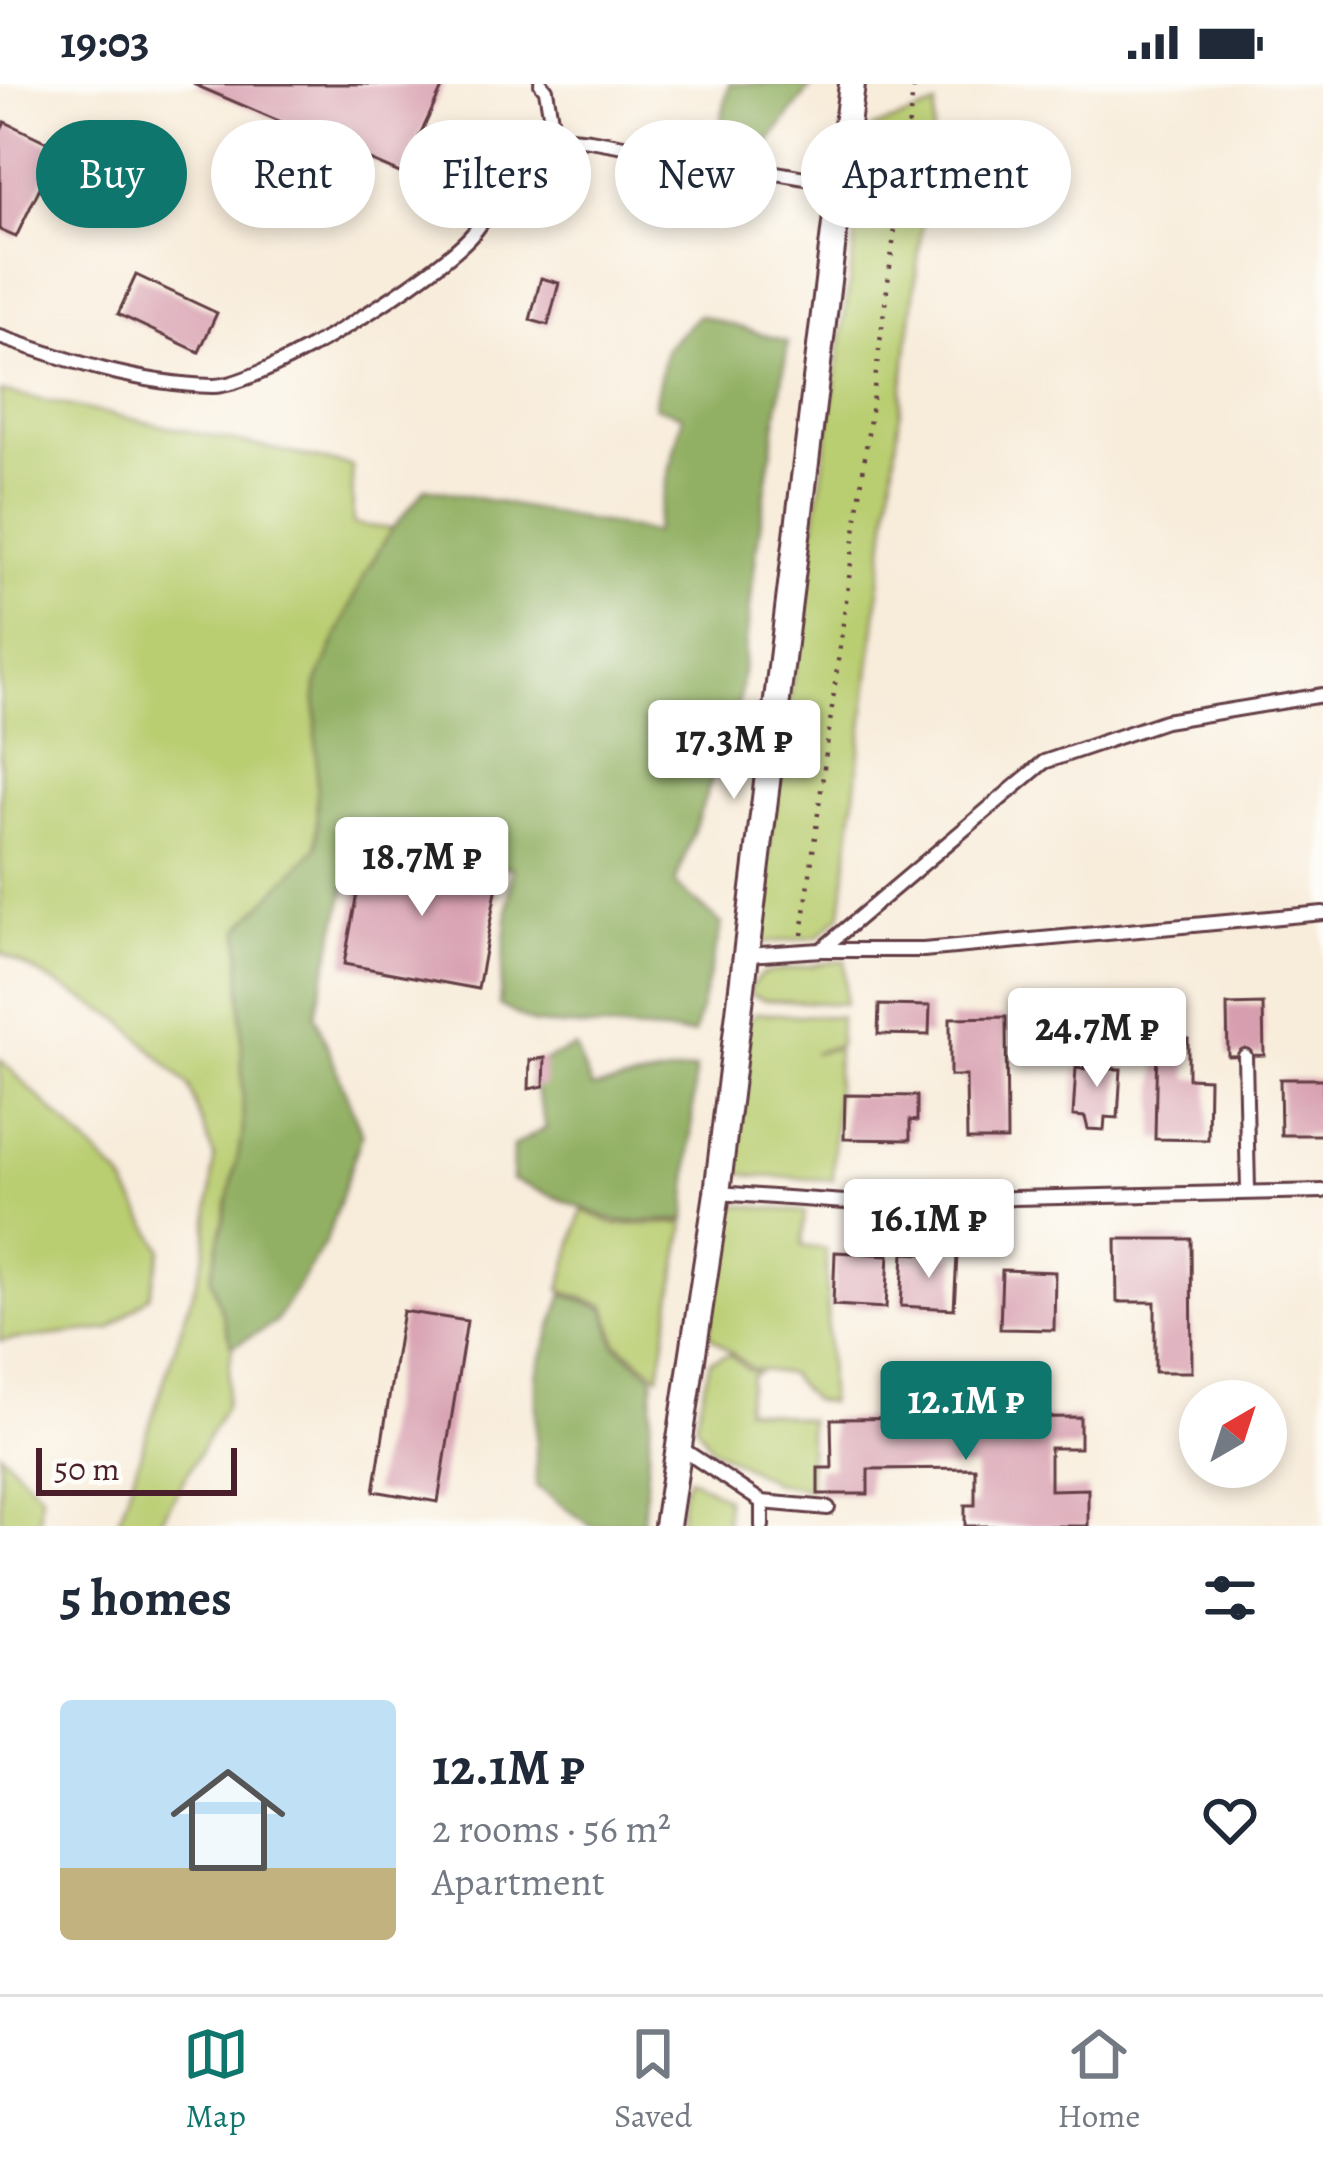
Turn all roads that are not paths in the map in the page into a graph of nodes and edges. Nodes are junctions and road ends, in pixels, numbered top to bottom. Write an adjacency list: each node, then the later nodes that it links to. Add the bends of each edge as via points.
1 (852, 84): 4 (street)
2 (546, 86): 3 (lane)
3 (551, 120)
4 (848, 120)
5 (591, 142): 6 (lane)
6 (801, 177)
7 (478, 228): 9 (lane, via 412,287 294,356 218,387 99,371)
8 (835, 228): 13 (street)
9 (0, 337)
10 (1323, 695): 12 (lane, via 1165,722 1044,762)
11 (1323, 913): 12 (lane, via 923,950)
12 (820, 950): 13 (lane)
13 (746, 956): 17 (street)
14 (1245, 1056): 15 (lane)
15 (1248, 1190): 16 (lane); 17 (lane, via 845,1202)
16 (1323, 1190)
17 (717, 1193): 18 (street)
18 (678, 1447): 19 (lane); 21 (street)
19 (762, 1502): 20 (lane); 22 (lane)
20 (828, 1508)
21 (667, 1526)
22 (761, 1526)

